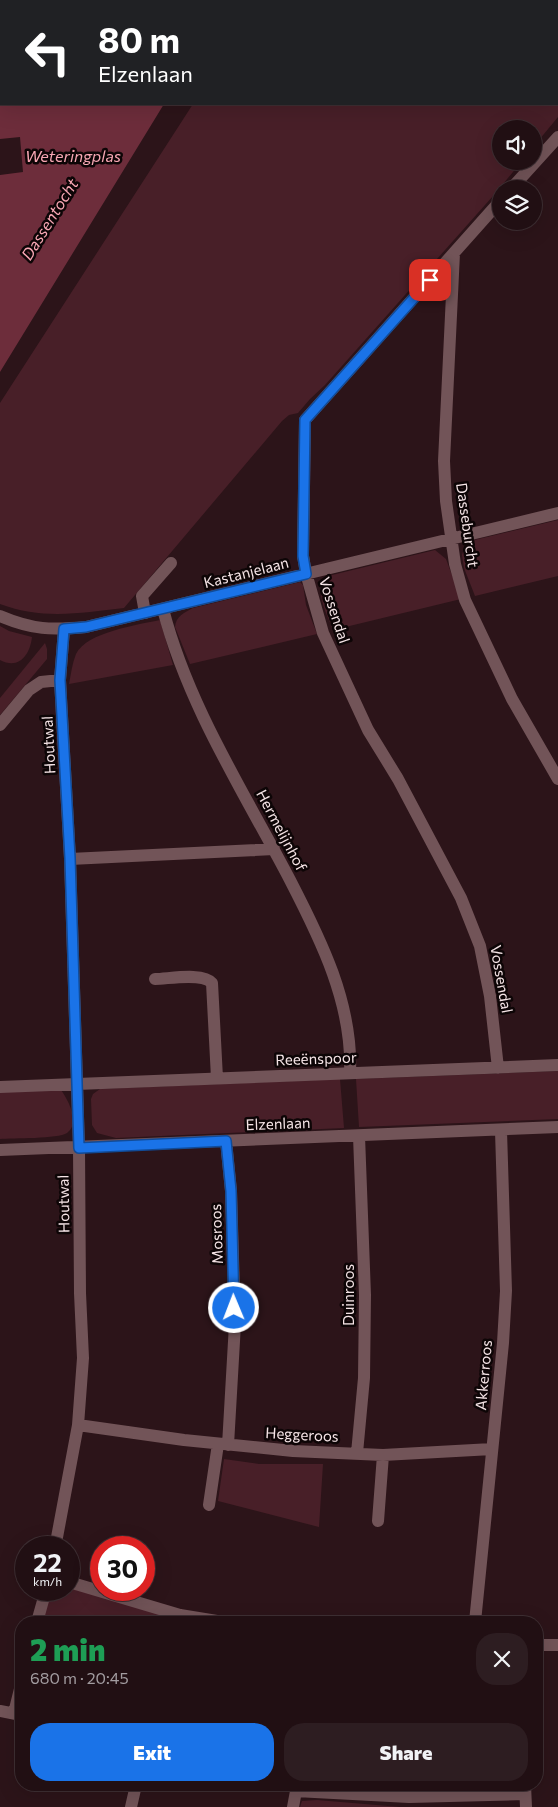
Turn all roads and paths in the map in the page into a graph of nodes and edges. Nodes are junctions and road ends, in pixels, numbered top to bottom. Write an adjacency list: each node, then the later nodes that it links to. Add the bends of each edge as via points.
1 (558, 136): 2 (street)
2 (519, 180)
3 (492, 210): 4 (street, Vossendal)
4 (454, 252): 6 (street, Dasseburcht, via 444,461); 8 (street, Vossendal, via 305,420 303,548)
5 (558, 512): 6 (street, Kastanjelaan)
6 (450, 538): 8 (street, Kastanjelaan); 15 (street, Dasseburcht, via 466,600 512,699)
7 (171, 563): 10 (street, via 142,596)
8 (306, 574): 9 (street, Kastanjelaan); 20 (street, Vossendal, via 323,633 368,730 462,898 480,946 490,996)
9 (163, 609): 10 (street, Kastanjelaan); 16 (street, Hermelijnhof, via 181,669 208,727)
10 (145, 613): 12 (street, Kastanjelaan)
11 (0, 616): 12 (street, Kastanjelaan, via 19,624)
12 (64, 629): 13 (street, Houtwal)
13 (60, 680): 14 (street, via 41,682 29,690); 17 (street, Houtwal)
14 (0, 725)
15 (558, 779)
16 (274, 849): 17 (street); 21 (street, Hermelijnhof, via 316,931 344,1009 351,1052)
17 (70, 858): 23 (street, Houtwal)
18 (155, 979): 22 (street, via 199,977 212,983)
19 (558, 1065): 20 (street, Reeënspoor)
20 (498, 1068): 21 (street, Reeënspoor)
21 (350, 1073): 22 (street, Reeënspoor)
22 (217, 1078): 23 (street, Reeënspoor)
23 (76, 1083): 24 (street, Reeënspoor); 29 (street, Houtwal)
24 (0, 1087)
25 (558, 1127): 26 (street, Elzenlaan)
26 (501, 1131): 27 (street, Elzenlaan); 33 (street, Akkerroos, via 506,1291)
27 (359, 1136): 28 (street, Elzenlaan); 34 (street, Duinroos, via 365,1295 364,1378)
28 (226, 1141): 29 (street, Elzenlaan); 32 (street, Mosroos, via 231,1191 235,1324)
29 (79, 1148): 30 (street, Elzenlaan); 31 (street, Houtwal, via 83,1358)
30 (0, 1150)
31 (78, 1425): 32 (street, Heggeroos); 38 (street, Houtwal)
32 (223, 1444): 34 (street, Heggeroos); 36 (street)
33 (492, 1449): 35 (street, Heggeroos); 43 (street, Akkerroos)
34 (357, 1453): 35 (street, Heggeroos)
35 (383, 1455): 37 (street)
36 (209, 1505)
37 (378, 1521)
38 (57, 1536)
39 (80, 1586): 42 (street)
40 (43, 1601): 41 (street)
41 (40, 1616)
42 (170, 1616)
43 (476, 1616)
44 (543, 1645): 45 (street)
45 (558, 1645)
46 (0, 1711): 47 (street)
47 (15, 1714)
48 (135, 1791): 51 (street)
49 (525, 1795): 50 (street)
50 (409, 1802): 52 (street, via 296,1791)
51 (131, 1807)
52 (293, 1807)

